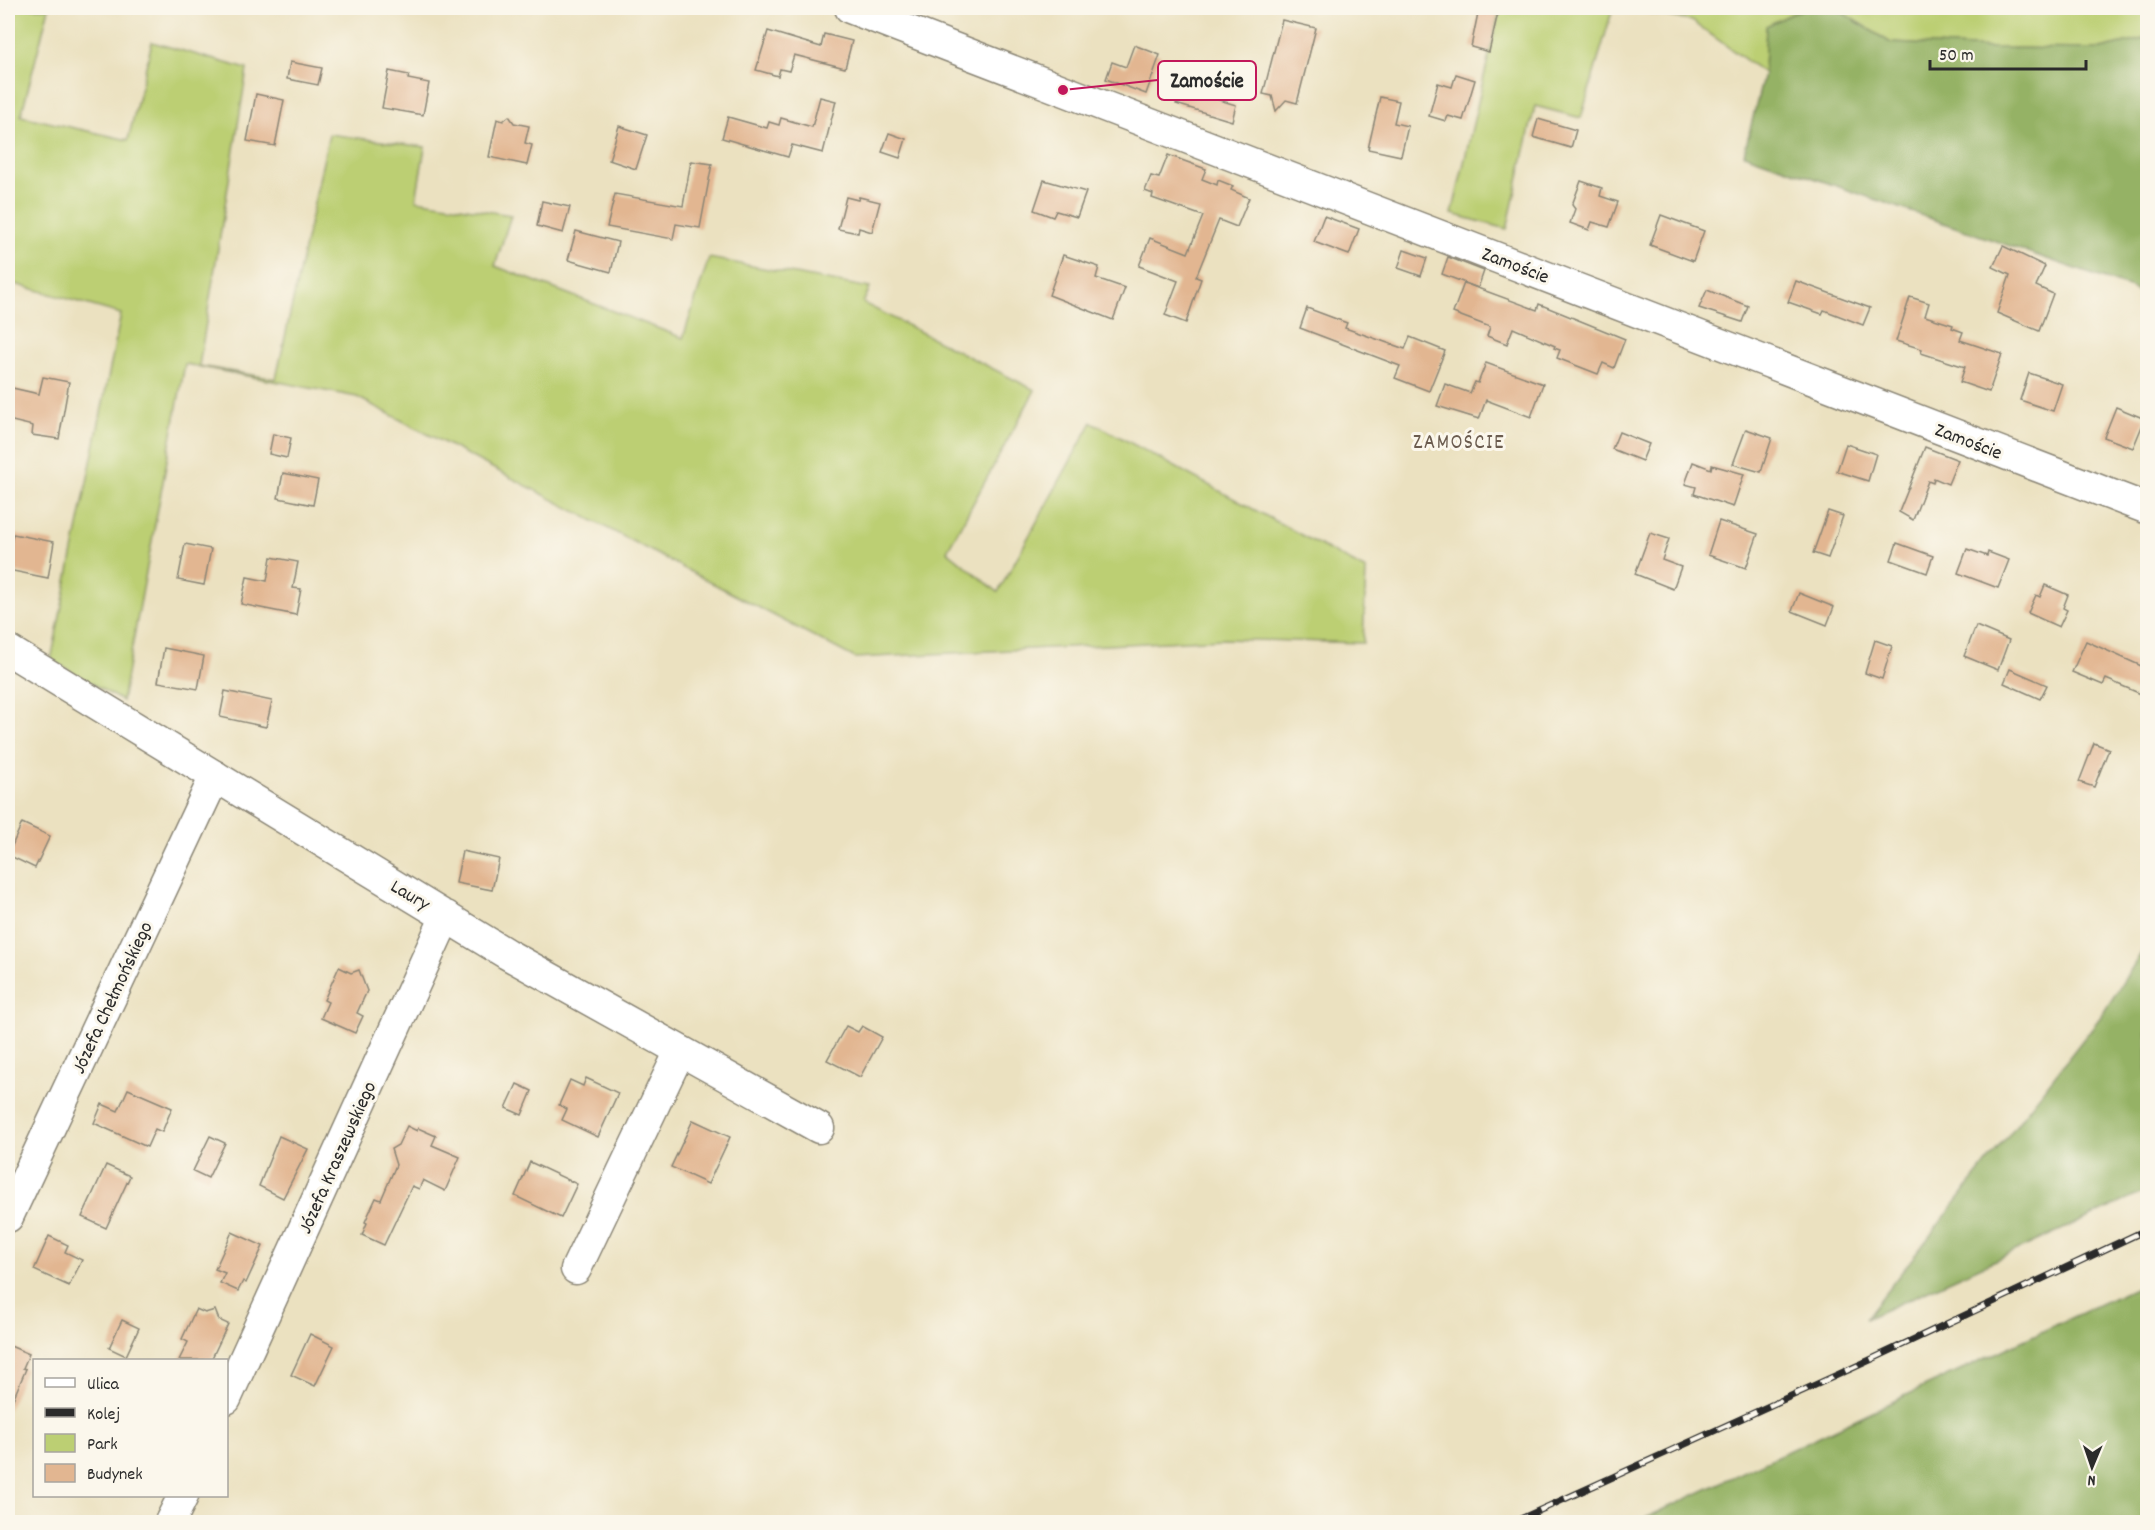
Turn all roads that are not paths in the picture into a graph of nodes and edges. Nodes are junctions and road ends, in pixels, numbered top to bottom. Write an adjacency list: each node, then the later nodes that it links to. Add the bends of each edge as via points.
1 (850, 8): 2 (street, Zamoście)
2 (2148, 509)
3 (8, 650): 4 (street, Laury)
4 (215, 776): 5 (street, Laury); 8 (street, Józefa Chełmońskiego)
5 (446, 916): 6 (street, Laury); 10 (street, Józefa Kraszewskiego)
6 (680, 1051): 7 (street, Laury); 9 (street)
7 (819, 1128)
8 (8, 1218)
9 (576, 1269)
10 (228, 1395)
11 (182, 1497): 12 (street)
12 (170, 1522)

